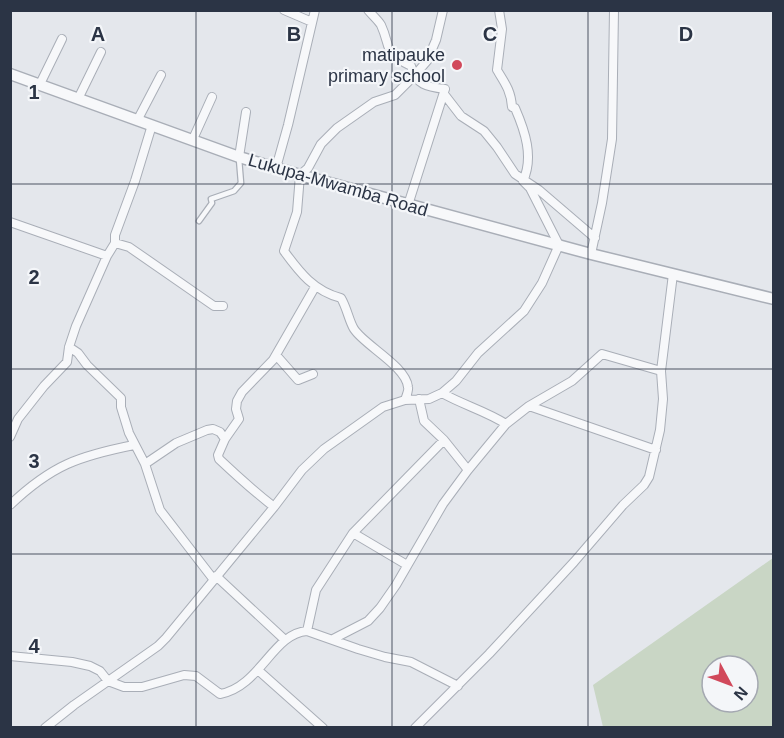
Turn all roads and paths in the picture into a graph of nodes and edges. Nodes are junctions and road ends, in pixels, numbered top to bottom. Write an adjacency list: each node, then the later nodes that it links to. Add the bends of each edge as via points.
1 (284, 10): 7 (street)
2 (315, 10): 7 (street)
3 (368, 10): 12 (street, via 380,24 388,50 411,66)
4 (443, 10): 12 (street, via 427,61)
5 (499, 10): 24 (street, via 502,29 497,70 525,131 528,156)
6 (614, 10): 28 (street, via 612,139)
7 (312, 22): 22 (street)
8 (62, 39): 13 (street)
9 (100, 52): 16 (street)
10 (10, 74): 13 (street, Lukupa-Mwamba Road)
11 (161, 75): 18 (street)
12 (414, 76): 14 (street, via 427,87 445,89); 23 (street, via 395,95 374,102 337,128)
13 (40, 84): 16 (street, Lukupa-Mwamba Road)
14 (444, 94): 24 (street, via 460,116 483,131); 25 (street)
15 (212, 97): 20 (street)
16 (78, 99): 18 (street, Lukupa-Mwamba Road)
17 (246, 112): 21 (street)
18 (138, 119): 19 (street, Lukupa-Mwamba Road)
19 (152, 124): 20 (street, Lukupa-Mwamba Road); 29 (street)
20 (193, 139): 21 (street, Lukupa-Mwamba Road)
21 (239, 157): 22 (street, Lukupa-Mwamba Road); 26 (lane, via 241,183 234,191 211,199)
22 (276, 168): 23 (street, Lukupa-Mwamba Road)
23 (300, 175): 25 (street, Lukupa-Mwamba Road); 34 (street, via 295,223 284,251)
24 (523, 181): 28 (street); 30 (street)
25 (408, 205): 30 (street, Lukupa-Mwamba Road)
26 (199, 221)
27 (10, 222): 32 (street)
28 (595, 238): 31 (street)
29 (115, 243): 32 (street); 36 (street, via 129,247 214,306)
30 (559, 245): 31 (street, Lukupa-Mwamba Road); 41 (street, via 542,283 524,310)
31 (591, 254): 33 (street, Lukupa-Mwamba Road)
32 (106, 256): 37 (street)
33 (673, 273): 35 (street, Lukupa-Mwamba Road); 39 (street)
34 (315, 287): 38 (street); 43 (street, via 341,298 353,328 405,379)
35 (774, 299)
36 (223, 306)
37 (69, 347): 46 (street, via 67,362 18,419); 49 (street, via 121,398)
38 (276, 356): 40 (street, via 298,380); 47 (street, via 242,392 236,409 239,419)
39 (661, 371): 44 (street, via 603,354 572,381); 50 (street, via 663,399)
40 (313, 374)
41 (442, 393): 42 (street); 45 (street)
42 (419, 399): 43 (street); 48 (street, via 424,421)
43 (405, 400): 54 (street, via 383,407 324,449)
44 (529, 406): 45 (street); 50 (street)
45 (506, 424): 52 (street)
46 (10, 437)
47 (225, 439): 51 (street, via 220,432 207,430 176,443); 54 (street, via 219,459)
48 (444, 440): 52 (street); 55 (street)
49 (134, 445): 51 (street); 53 (street, via 69,462 40,478)
50 (656, 450): 64 (street, via 644,485)
51 (145, 464): 57 (street, via 160,510)
52 (468, 470): 56 (street)
53 (10, 505)
54 (274, 507): 57 (street)
55 (353, 532): 56 (street); 58 (street, via 316,590)
56 (407, 564): 59 (street, via 368,621)
57 (215, 578): 60 (street); 63 (street, via 158,646)
58 (307, 631): 59 (street); 60 (street)
59 (333, 639): 64 (street, via 411,662)
60 (285, 640): 62 (street)
61 (10, 656): 63 (street, via 90,666)
62 (259, 670): 63 (street, via 242,684 220,694 190,675 142,687 124,687); 66 (street)
63 (108, 681): 65 (street)
64 (458, 686): 67 (street)
65 (45, 728)
66 (323, 728)
67 (415, 728)

